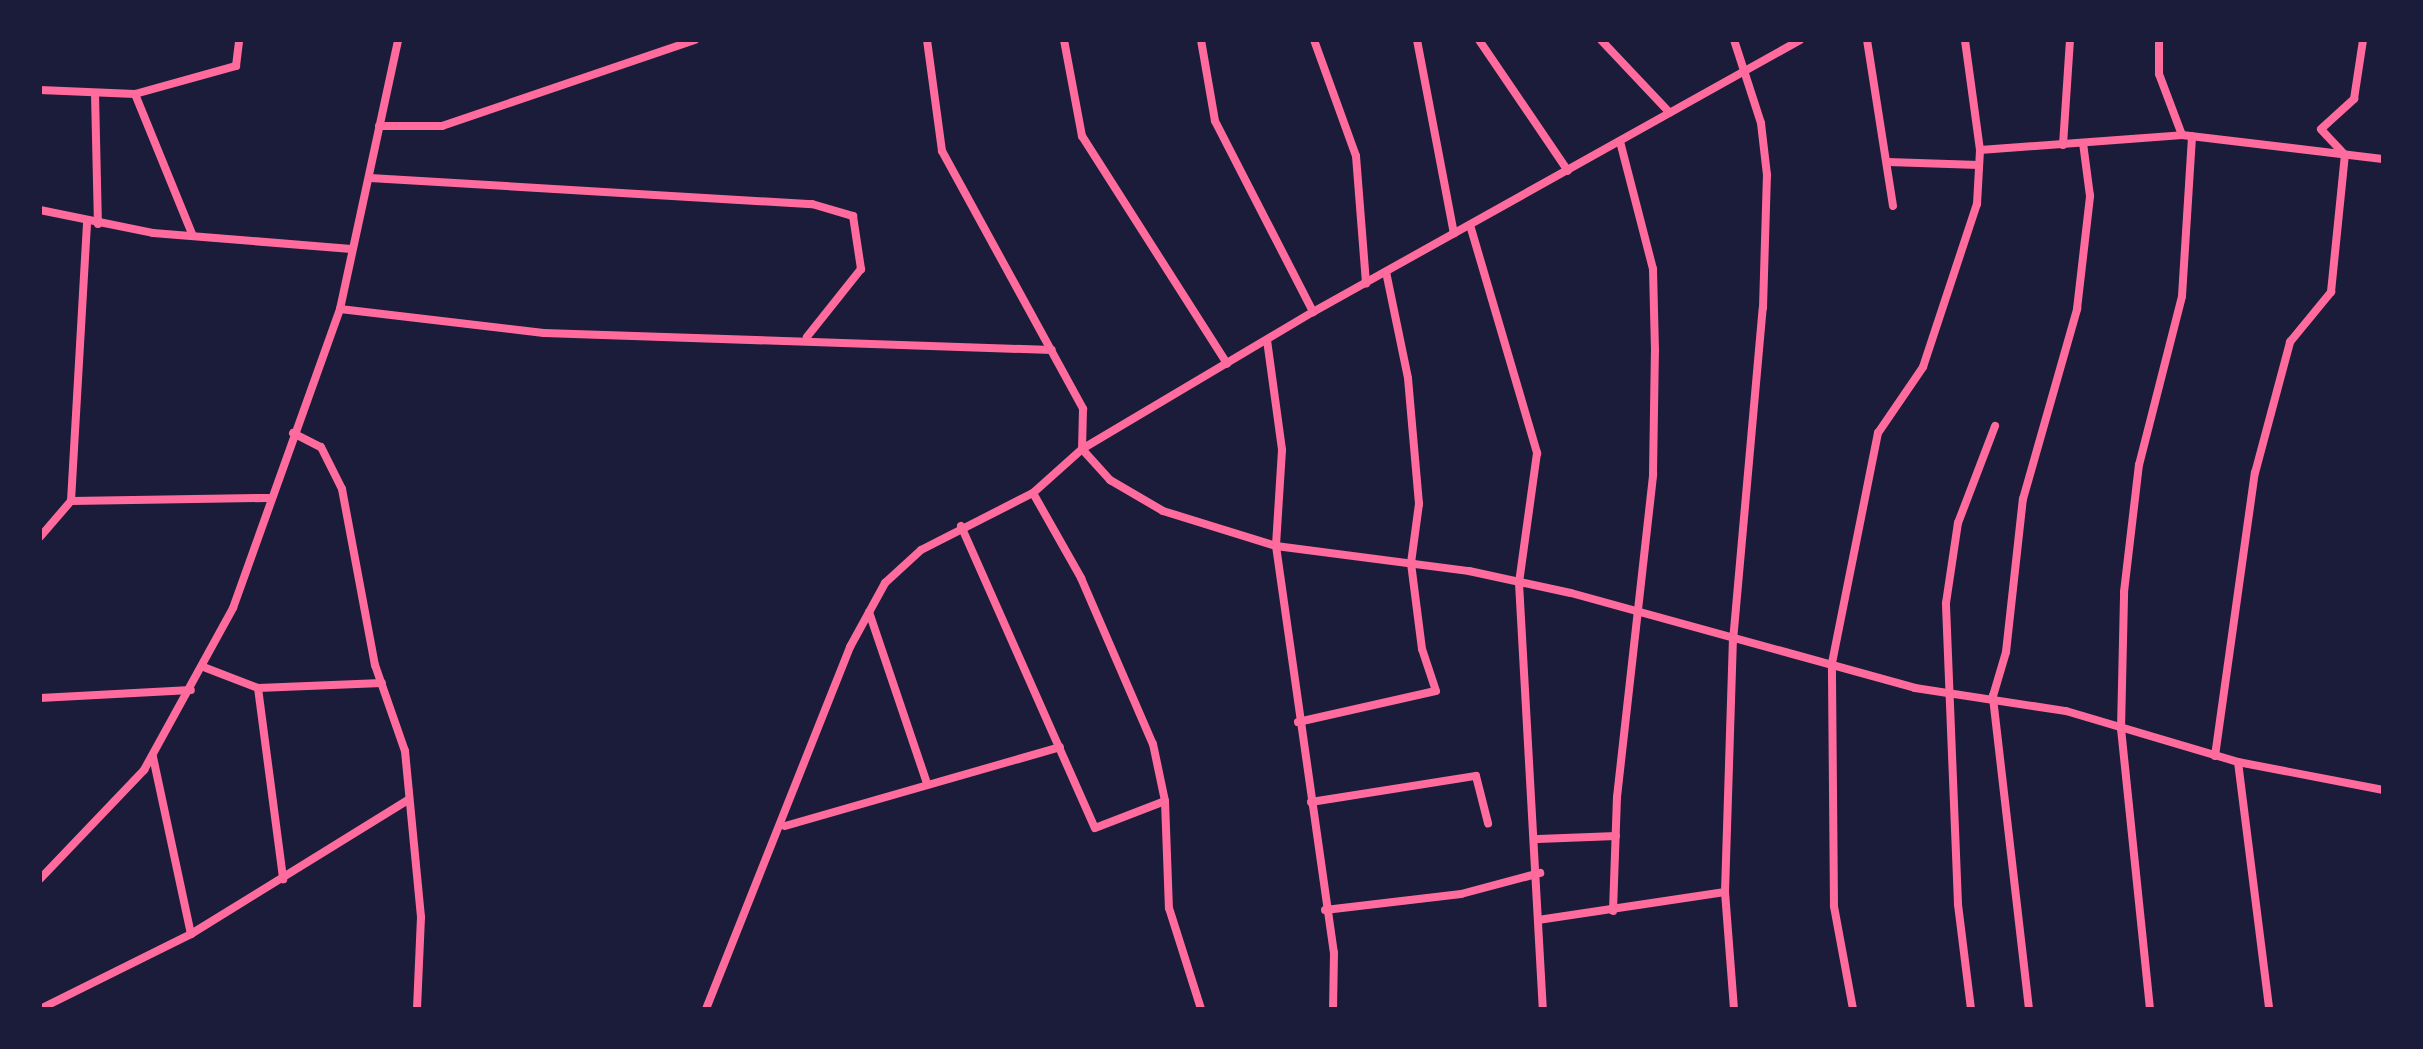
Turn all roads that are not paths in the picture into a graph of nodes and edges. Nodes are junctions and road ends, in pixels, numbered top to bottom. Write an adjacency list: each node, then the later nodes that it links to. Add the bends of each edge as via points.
1 (239, 40): 23 (street, via 236,66 192,72)
2 (398, 40): 25 (street)
3 (695, 40): 25 (street, via 442,126)
4 (927, 40): 52 (street, via 942,151)
5 (1064, 40): 53 (street, via 1082,136)
6 (1201, 40): 49 (street, via 1215,121)
7 (1314, 40): 47 (street, via 1356,156)
8 (1417, 40): 43 (street)
9 (1479, 40): 36 (street)
10 (1601, 40): 24 (street)
11 (1734, 40): 20 (street)
12 (1780, 40): 19 (street)
13 (1800, 40): 19 (street)
14 (1867, 40): 34 (street)
15 (1965, 40): 31 (street)
16 (2070, 40): 30 (street)
17 (2159, 40): 26 (street, via 2159,74)
18 (2363, 40): 32 (street, via 2354,99 2321,129)
19 (1777, 54): 20 (street)
20 (1742, 69): 24 (street); 67 (street, via 1761,123 1767,175 1763,308)
21 (40, 90): 22 (street)
22 (95, 94): 23 (street); 41 (street)
23 (135, 94): 44 (street)
24 (1670, 113): 28 (street)
25 (379, 126): 37 (street)
26 (2182, 135): 27 (street); 29 (street)
27 (2192, 136): 32 (street); 77 (street, via 2182,296 2133,502)
28 (1620, 141): 36 (street); 65 (street, via 1653,269 1653,474)
29 (2083, 143): 30 (street); 74 (street, via 2090,196 2077,309 2023,499 2006,652)
30 (2063, 145): 31 (street)
31 (1980, 150): 35 (street)
32 (2345, 155): 33 (street); 79 (street, via 2331,292 2290,342 2255,473)
33 (2383, 159)
34 (1888, 162): 35 (street); 38 (street)
35 (1979, 165): 68 (street, via 1970,233 1938,332 1878,433)
36 (1568, 171): 42 (street)
37 (370, 178): 45 (street); 50 (street, via 812,204 853,216 861,269)
38 (1893, 206)
39 (40, 210): 40 (street)
40 (87, 223): 41 (street); 59 (street)
41 (98, 224): 44 (street)
42 (1470, 225): 43 (street); 64 (street, via 1537,453)
43 (1454, 234): 46 (street)
44 (193, 236): 45 (street)
45 (351, 249): 48 (street)
46 (1386, 272): 47 (street); 63 (street, via 1412,426 1419,504)
47 (1366, 284): 49 (street)
48 (340, 309): 50 (street, via 544,333); 55 (street)
49 (1313, 312): 51 (street)
50 (807, 337): 52 (street)
51 (1267, 340): 53 (street); 62 (street, via 1282,450)
52 (1052, 350): 56 (street, via 1083,409)
53 (1227, 364): 56 (street)
54 (1995, 426): 73 (street, via 1958,523 1946,603)
55 (293, 433): 58 (street); 70 (street, via 321,447 342,489)
56 (1082, 449): 57 (street); 62 (street, via 1110,480 1163,511)
57 (1033, 493): 60 (street); 85 (street, via 1105,633 1153,744)
58 (268, 498): 59 (street); 69 (street)
59 (71, 501): 61 (street)
60 (961, 526): 66 (street, via 885,583); 78 (street)
61 (40, 537)
62 (1276, 546): 63 (street); 76 (street)
63 (1411, 563): 64 (street); 76 (street, via 1422,649 1436,691)
64 (1519, 583): 65 (street); 90 (street, via 1523,713)
65 (1641, 611): 67 (street); 89 (street)
66 (869, 612): 82 (street); 88 (street)
67 (1733, 641): 68 (street); 94 (street)
68 (1832, 663): 73 (street); 106 (street, via 1834,906)
69 (206, 668): 71 (street); 72 (street)
70 (382, 683): 71 (street); 84 (street, via 405,751)
71 (258, 688): 93 (street)
72 (191, 690): 75 (street); 80 (street)
73 (1947, 693): 74 (street); 107 (street)
74 (1993, 696): 77 (street); 108 (street)
75 (40, 698)
76 (1298, 722): 86 (street)
77 (2121, 729): 79 (street); 109 (street)
78 (1060, 747): 82 (street); 85 (street, via 1095,828)
79 (2215, 756): 81 (street)
80 (153, 757): 92 (street); 98 (street)
81 (2238, 762): 83 (street); 110 (street)
82 (927, 783): 88 (street)
83 (2383, 790)
84 (408, 800): 93 (street); 100 (street, via 421,917)
85 (1165, 801): 102 (street, via 1169,908)
86 (1311, 802): 87 (street, via 1476,776); 95 (street)
87 (1488, 823)
88 (785, 826): 101 (street)
89 (1616, 836): 90 (street); 96 (street)
90 (1538, 839): 91 (street)
91 (1540, 873): 95 (street, via 1461,894); 97 (street)
92 (40, 879)
93 (283, 879): 98 (street)
94 (1725, 892): 96 (street); 105 (street)
95 (1325, 910): 103 (street, via 1334,953)
96 (1613, 911): 97 (street)
97 (1538, 920): 104 (street)
98 (191, 934): 99 (street)
99 (40, 1009)
100 (417, 1009)
101 (706, 1009)
102 (1201, 1009)
103 (1333, 1009)
104 (1543, 1009)
105 (1734, 1009)
106 (1853, 1009)
107 (1971, 1009)
108 (2029, 1009)
109 (2150, 1009)
110 (2269, 1009)

